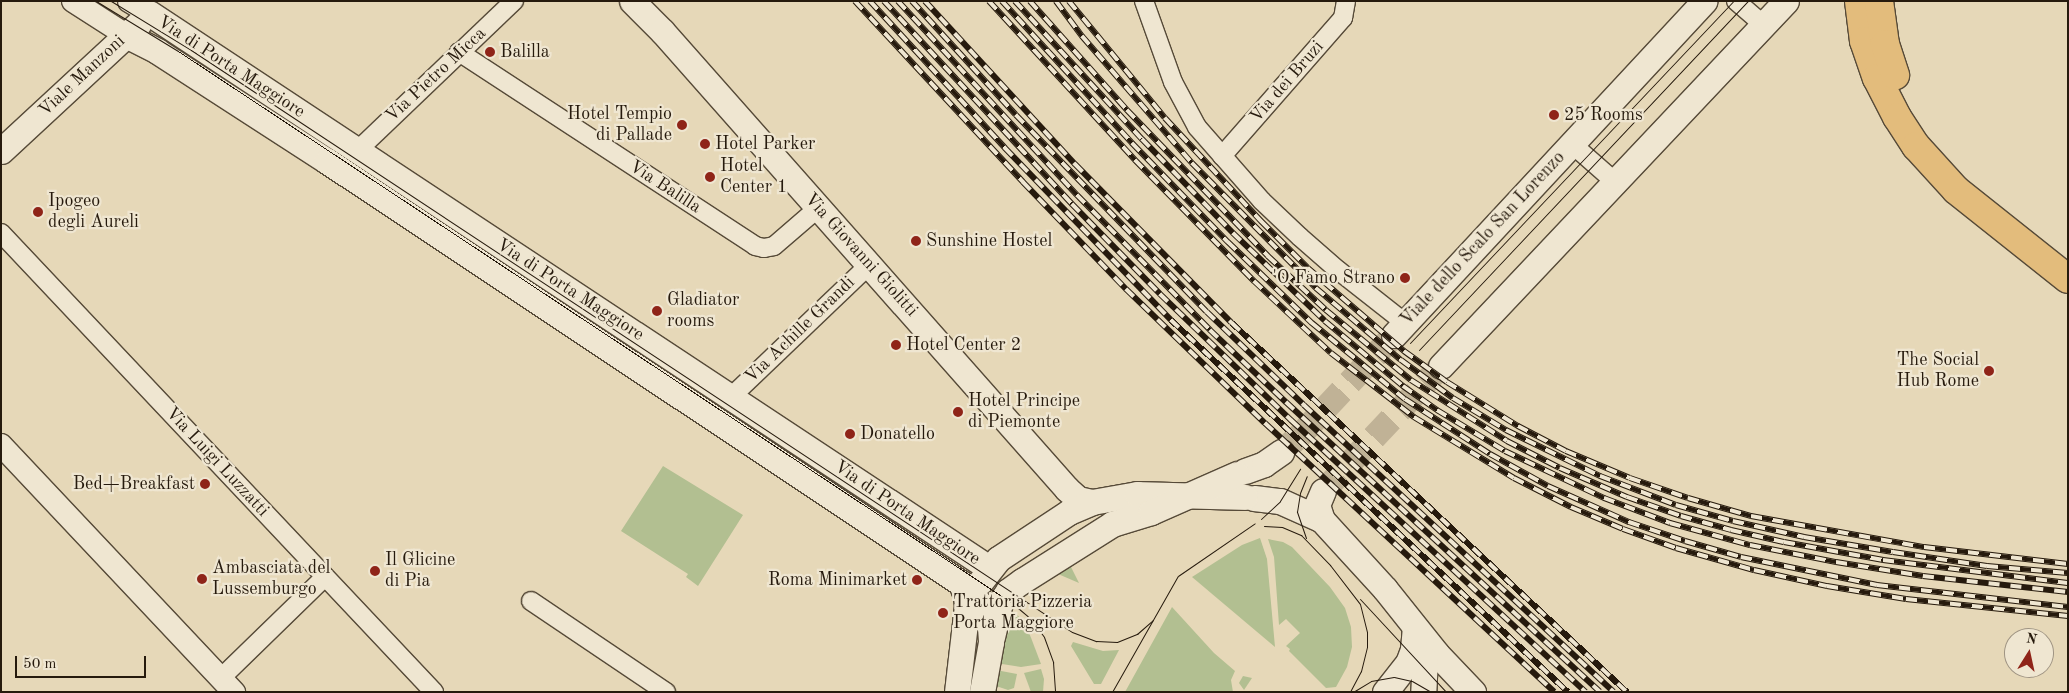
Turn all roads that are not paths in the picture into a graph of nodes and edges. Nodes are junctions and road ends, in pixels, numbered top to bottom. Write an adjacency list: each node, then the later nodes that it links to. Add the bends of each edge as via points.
1 (73, 1): 13 (street)
2 (514, 1): 14 (street, Via Pietro Micca)
3 (632, 1): 20 (main road, Via Giovanni Giolitti)
4 (1144, 1): 18 (street, via 1182,102 1197,127)
5 (1704, 1): 15 (main road, Viale dello Scalo San Lorenzo)
6 (1736, 1): 12 (street)
7 (1786, 1): 12 (main road)
8 (1859, 1): 24 (highway, via 1864,41 1874,72 1916,146 1968,200)
9 (1879, 1): 22 (highway, via 1885,44 1894,74 1932,142 1966,178)
10 (1347, 3): 18 (street, Via dei Bruzi, via 1339,23)
11 (146, 5): 13 (main road, Viale Manzoni); 17 (main road, Via di Porta Maggiore)
12 (1764, 25): 19 (main road)
13 (126, 35): 16 (main road, Viale Manzoni); 36 (main road, Via di Porta Maggiore, via 327,161)
14 (459, 52): 17 (street, Via Pietro Micca); 20 (street, Via Balilla, via 755,246 774,246)
15 (1572, 144): 19 (street, Viale dello Scalo San Lorenzo); 25 (main road, Viale dello Scalo San Lorenzo)
16 (1, 150)
17 (358, 150): 27 (main road, Via di Porta Maggiore)
18 (1222, 156): 25 (street, via 1262,201)
19 (1614, 181): 26 (main road)
20 (818, 208): 23 (main road, Via Giovanni Giolitti)
21 (1, 233): 35 (street, Via Luigi Luzzatti)
22 (2068, 260)
23 (869, 265): 27 (street, Via Achille Grandi); 32 (main road, Via Giovanni Giolitti, via 1072,494 1084,502)
24 (2068, 279)
25 (1400, 329)
26 (1441, 366)
27 (732, 396): 34 (main road, Via di Porta Maggiore)
28 (1, 445): 40 (street)
29 (1281, 452): 31 (main road, via 1264,464)
30 (1322, 491): 33 (main road, via 1317,505)
31 (1187, 495): 32 (main road, via 1137,494); 33 (main road, via 1280,501); 39 (main road, via 1151,512 1112,524 1015,585 1000,603)
32 (1092, 502): 34 (main road, via 1069,512 998,559)
33 (1322, 520): 38 (main road, via 1385,589)
34 (990, 568): 36 (main road)
35 (325, 577): 40 (street); 41 (street, Via Luigi Luzzatti)
36 (967, 596): 39 (main road, via 986,617); 43 (main road)
37 (531, 601): 42 (street)
38 (1415, 628): 45 (main road, via 1408,664); 46 (main road, via 1425,659); 47 (main road)
39 (991, 642): 44 (main road)
40 (227, 685)
41 (434, 692)
42 (666, 692)
43 (957, 692)
44 (982, 692)
45 (1385, 692)
46 (1423, 692)
47 (1473, 692)

